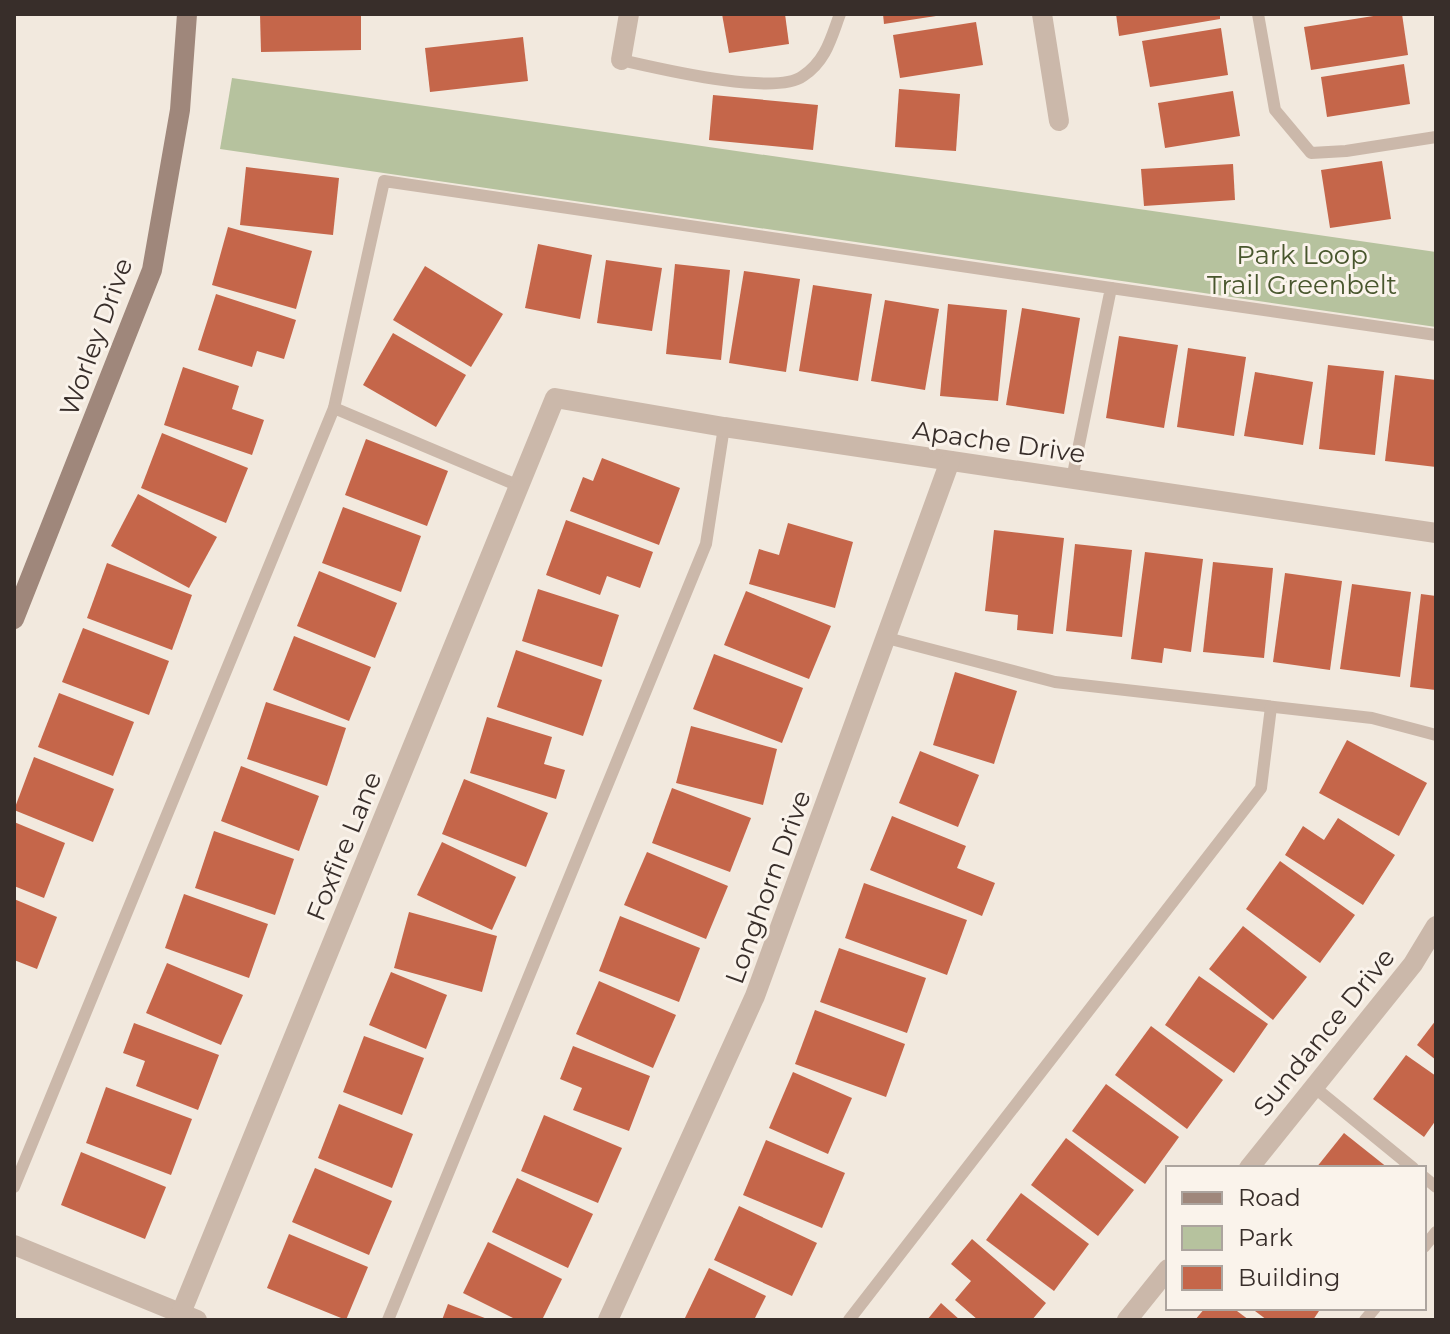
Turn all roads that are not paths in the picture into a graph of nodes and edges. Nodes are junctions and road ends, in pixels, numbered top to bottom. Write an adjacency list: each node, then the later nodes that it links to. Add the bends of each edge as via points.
1 (187, 14): 18 (street, Worley Drive, via 180,110 152,270)
2 (840, 14): 6 (lane, via 824,58 801,79 766,84)
3 (1042, 14): 7 (street)
4 (1258, 14): 8 (lane, via 1275,110 1311,153)
5 (624, 17): 6 (street)
6 (621, 60)
7 (1059, 121)
8 (1436, 137)
9 (1111, 288): 10 (lane); 12 (lane, via 384,181); 15 (lane)
10 (1436, 335)
11 (555, 398): 13 (street, Apache Drive); 16 (street, Foxfire Lane)
12 (334, 408): 16 (lane); 26 (lane)
13 (724, 427): 14 (street, Apache Drive); 30 (lane, via 706,544)
14 (950, 461): 15 (street, Apache Drive); 19 (street, Longhorn Drive)
15 (1072, 479): 17 (street, Apache Drive)
16 (519, 486): 29 (street, Foxfire Lane)
17 (1436, 533)
18 (14, 619)
19 (887, 638): 20 (lane, via 1055,682); 31 (street, Longhorn Drive, via 755,996)
20 (1271, 707): 21 (lane, via 1372,718); 32 (lane, via 1261,788)
21 (1436, 735)
22 (1436, 926): 23 (street, Sundance Drive, via 1413,964)
23 (1314, 1087): 24 (street, Sundance Drive); 25 (lane)
24 (1251, 1166)
25 (1411, 1166)
26 (14, 1187)
27 (14, 1245): 29 (street)
28 (1166, 1271): 33 (street)
29 (189, 1317)
30 (388, 1320)
31 (608, 1320)
32 (849, 1320)
33 (1127, 1320)

